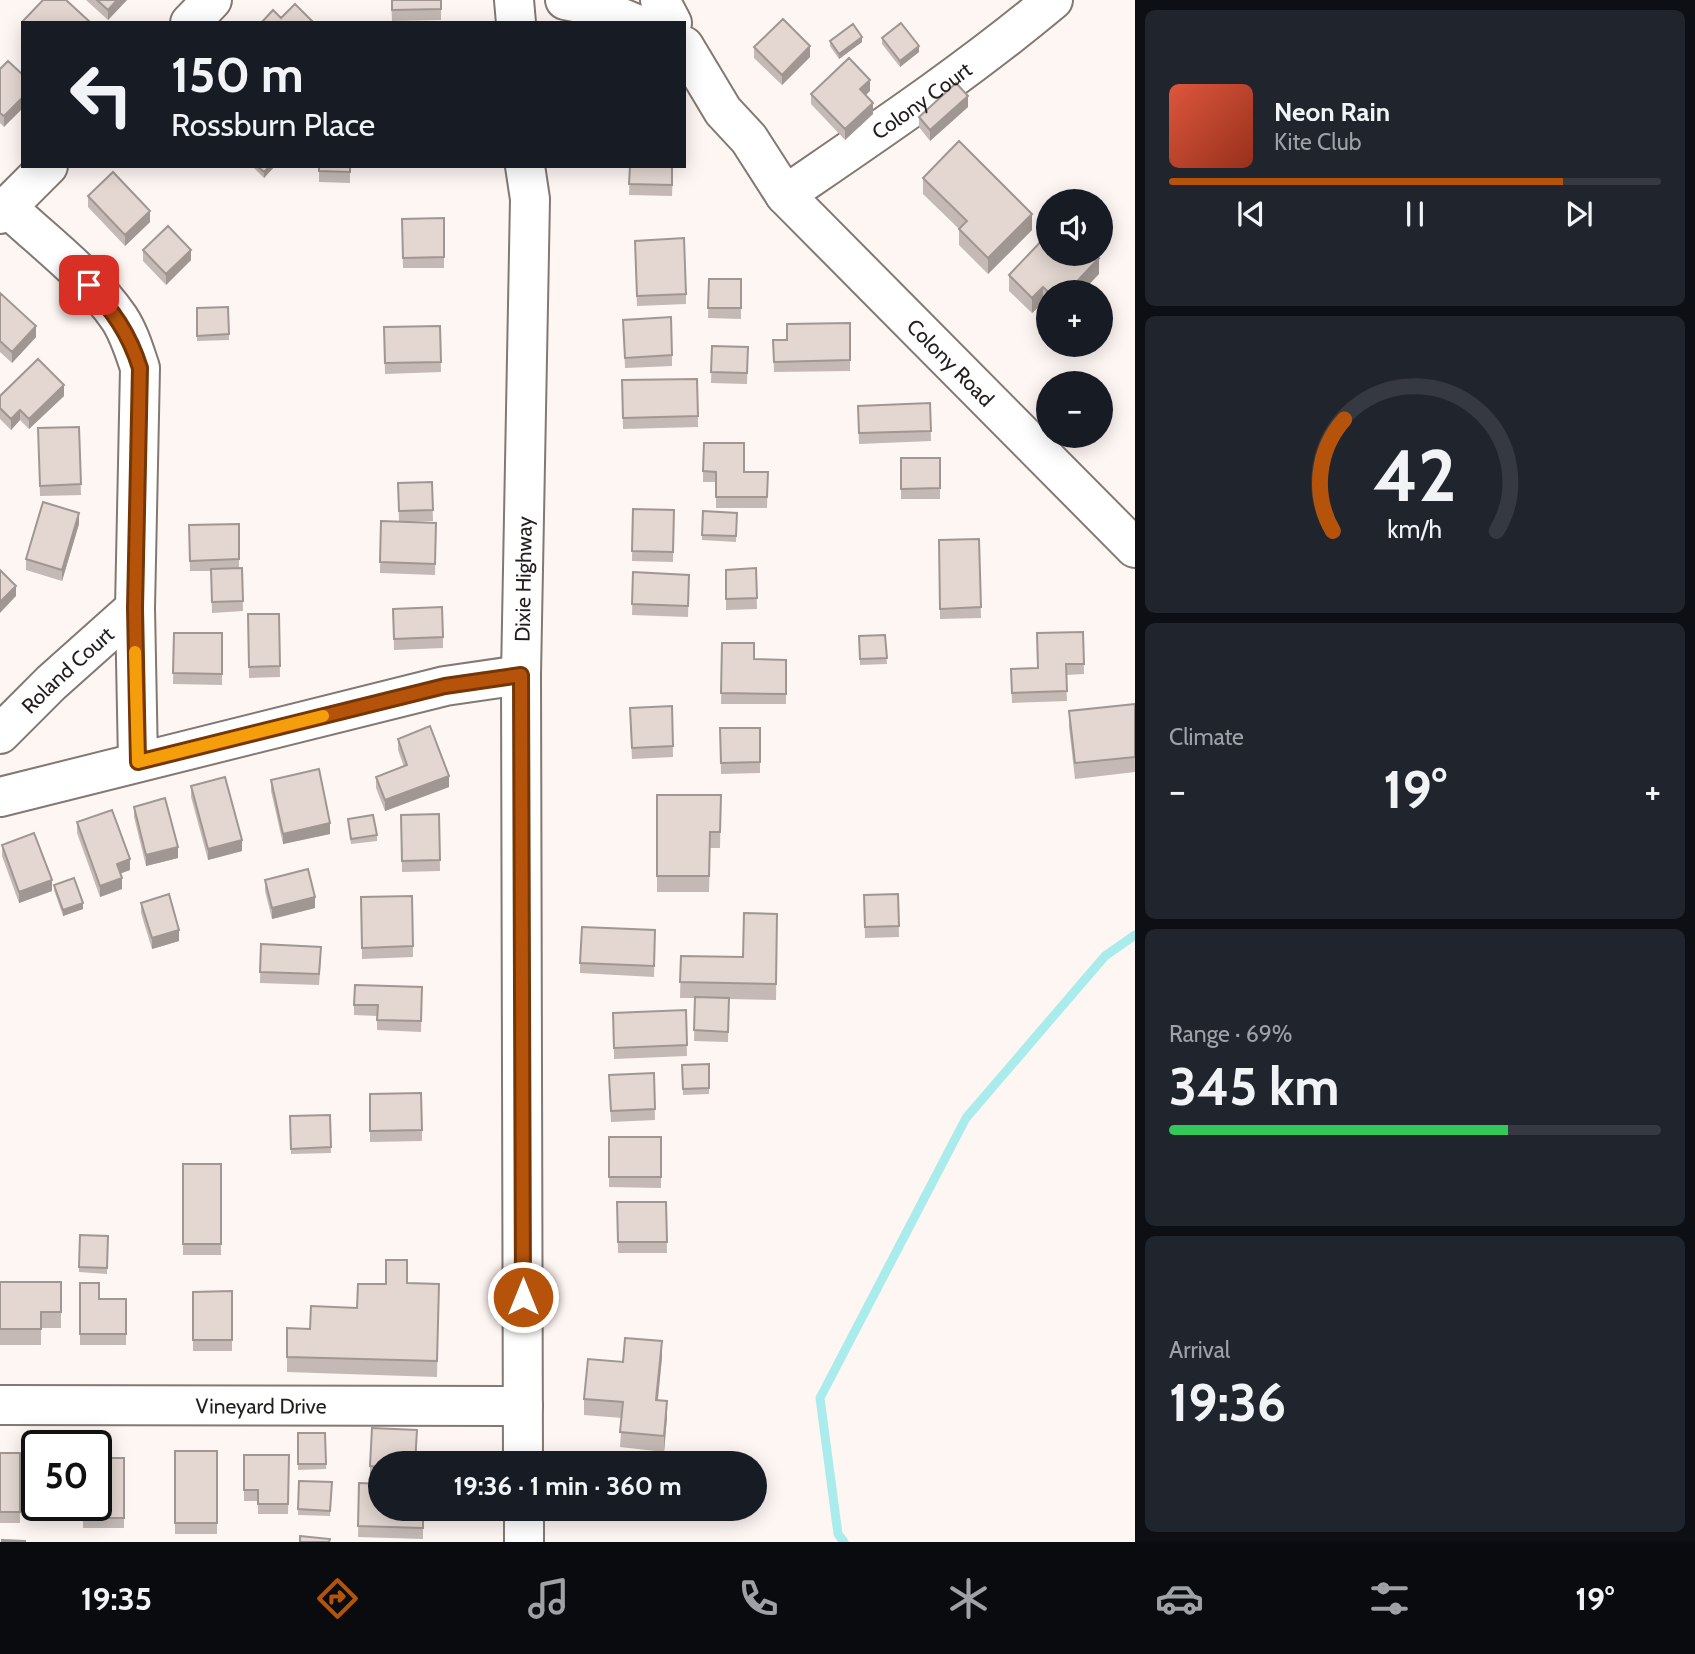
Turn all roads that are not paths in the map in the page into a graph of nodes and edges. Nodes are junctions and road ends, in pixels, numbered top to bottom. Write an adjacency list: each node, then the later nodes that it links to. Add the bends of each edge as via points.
1 (212, 0): 6 (street)
2 (514, 0): 7 (street)
3 (660, 0): 9 (street)
4 (1053, 0): 14 (street, Colony Court, via 947,84)
5 (584, 7): 8 (street)
6 (192, 21)
7 (516, 21)
8 (628, 21)
9 (671, 21)
10 (686, 49): 14 (street, Colony Road, via 723,111)
11 (686, 81): 14 (street, Colony Road, via 706,114)
12 (46, 168): 15 (street)
13 (530, 177): 18 (street, Dixie Highway)
14 (779, 183): 16 (street, Colony Road)
15 (4, 211): 17 (street, Roland Court, via 89,285 118,317 131,340 140,368)
16 (1135, 548)
17 (135, 608): 19 (street, Roland Court); 20 (street, Roland Court)
18 (521, 675): 20 (street, via 445,686); 23 (street, Dixie Highway)
19 (0, 734)
20 (138, 762): 21 (street)
21 (0, 797)
22 (0, 1405): 23 (street, Vineyard Drive)
23 (523, 1405): 24 (street, Dixie Highway)
24 (523, 1451)
25 (524, 1521): 26 (street)
26 (524, 1542)

